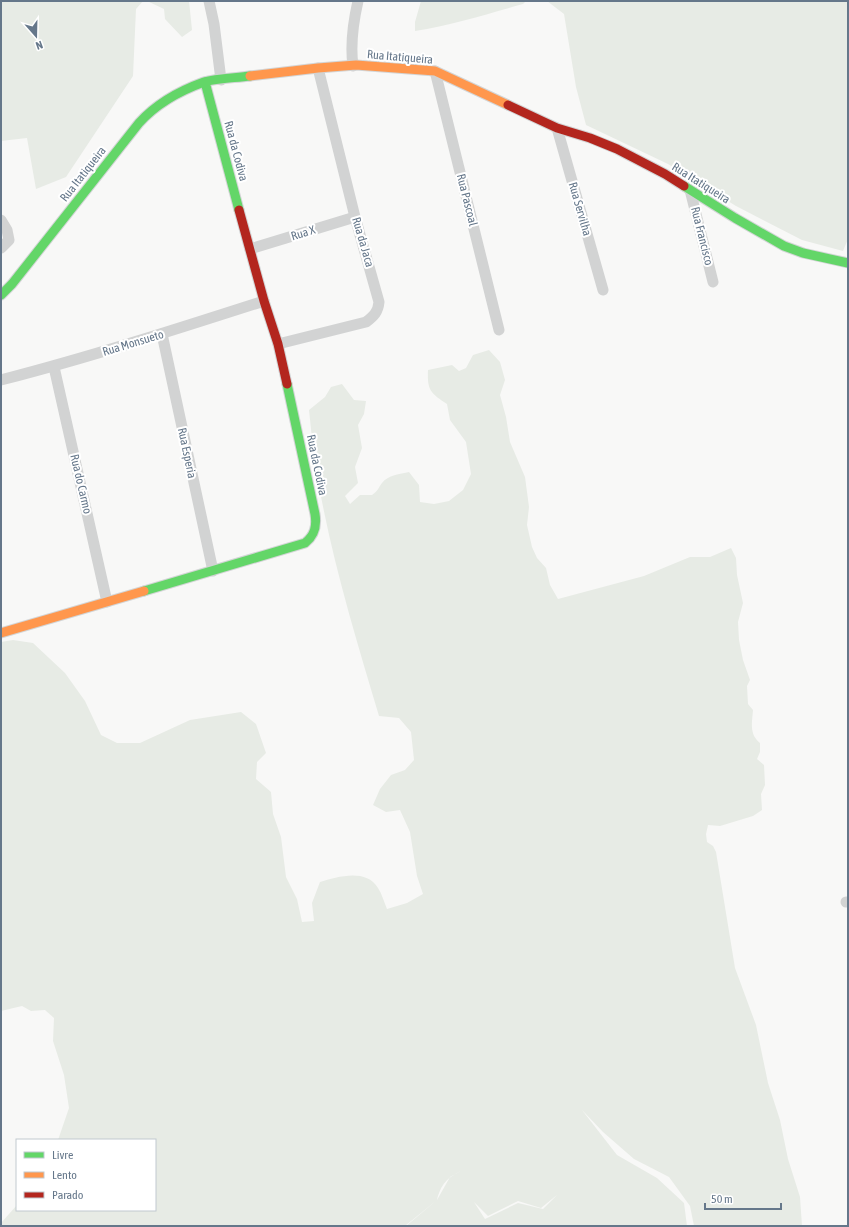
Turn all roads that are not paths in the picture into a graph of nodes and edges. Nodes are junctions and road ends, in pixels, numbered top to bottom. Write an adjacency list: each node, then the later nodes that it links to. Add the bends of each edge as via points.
1 (209, 1): 6 (street)
2 (358, 1): 3 (street, via 352,44)
3 (353, 66): 4 (street, Rua Itatiqueira); 5 (street, Rua Itatiqueira)
4 (318, 68): 6 (street, Rua Itatiqueira); 10 (street, Rua da Jaca)
5 (435, 71): 8 (street, Rua Itatiqueira); 19 (street, Rua Pascoal)
6 (220, 80): 7 (street, Rua Itatiqueira)
7 (205, 82): 13 (street, Rua da Codiva); 17 (street, Rua Itatiqueira, via 170,97 151,110)
8 (557, 128): 9 (street, Rua Itatiqueira, via 617,149 666,174); 16 (street, Rua Servilha)
9 (690, 190): 14 (street, Rua Itatiqueira, via 784,246); 15 (street, Rua Francisco)
10 (355, 217): 13 (street, Rua X); 21 (street, Rua da Jaca, via 379,302 378,310 366,322)
11 (1, 220): 12 (street, via 9,240)
12 (1, 248)
13 (250, 249): 18 (street, Rua da Codiva)
14 (848, 263)
15 (713, 282)
16 (603, 290)
17 (1, 295)
18 (264, 301): 20 (street, Rua Monsueto); 21 (street, Rua da Codiva)
19 (499, 330)
20 (162, 334): 22 (street, Rua Monsueto); 24 (street, Rua Esperia)
21 (278, 344): 24 (street, Rua da Codiva, via 315,514 315,531 305,543)
22 (54, 367): 23 (street, Rua Monsueto); 25 (street, Rua do Carmo)
23 (1, 380)
24 (213, 571): 25 (street, Rua da Codiva)
25 (107, 602): 26 (street, Rua da Codiva)
26 (1, 632)

